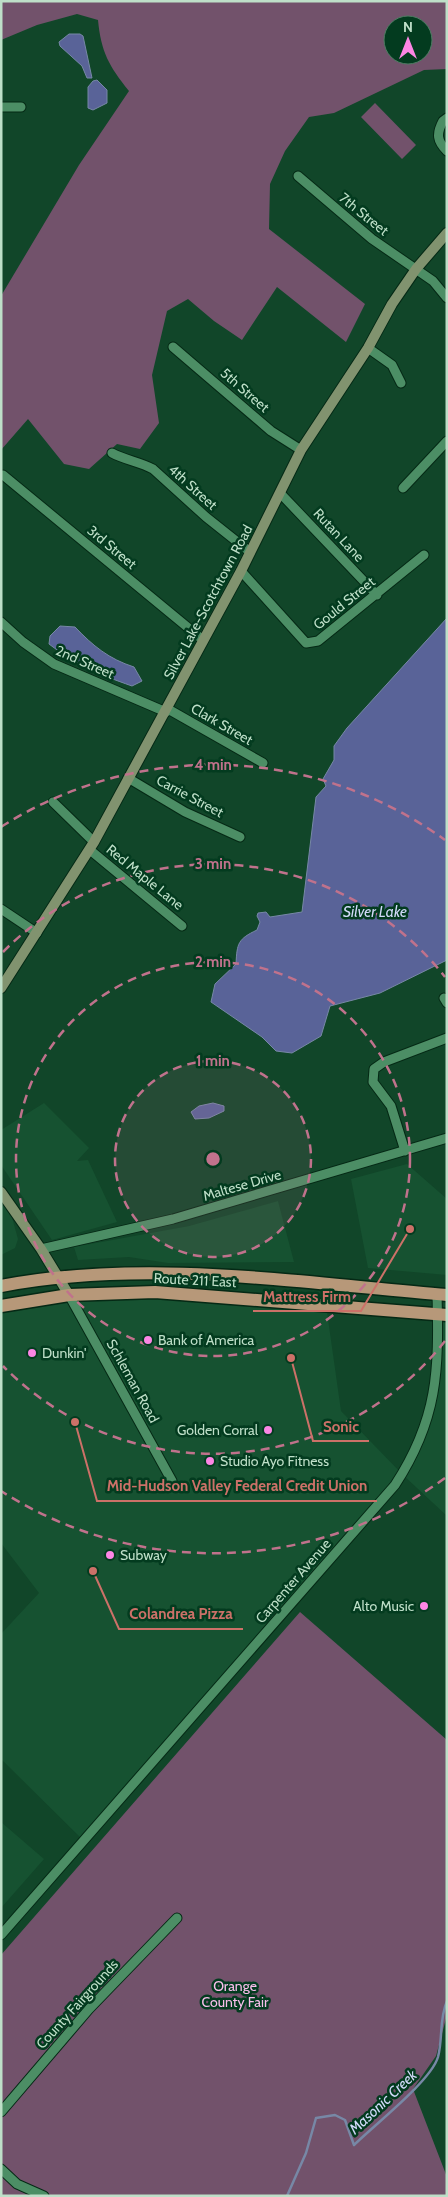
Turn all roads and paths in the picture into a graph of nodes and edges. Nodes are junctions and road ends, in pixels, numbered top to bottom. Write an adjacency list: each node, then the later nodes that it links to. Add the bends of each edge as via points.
1 (1, 107): 2 (street)
2 (21, 107)
3 (447, 118): 4 (street, via 438,135 439,142)
4 (447, 151)
5 (298, 176): 7 (street, 7th Street, via 372,239)
6 (447, 233): 7 (street, Silver Lake-Scotchtown Road)
7 (416, 269): 8 (street, 7th Street, via 433,281); 10 (street, Silver Lake-Scotchtown Road)
8 (447, 298)
9 (173, 347): 13 (street, 5th Street, via 271,431)
10 (368, 348): 11 (street, via 392,365); 13 (street, Silver Lake-Scotchtown Road)
11 (401, 383)
12 (447, 441): 16 (street)
13 (301, 450): 17 (street, Silver Lake-Scotchtown Road)
14 (112, 452): 18 (street, 4th Street, via 153,469 206,518)
15 (3, 475): 23 (street, 3rd Street)
16 (403, 488)
17 (281, 494): 18 (street, Silver Lake-Scotchtown Road); 21 (street, Rutan Lane)
18 (250, 552): 20 (street, Silver Lake-Scotchtown Road)
19 (424, 554): 21 (street, Gould Street)
20 (241, 572): 21 (street, Gould Street, via 306,643 318,641); 23 (street, Silver Lake-Scotchtown Road)
21 (377, 595)
22 (1, 622): 24 (street, 2nd Street, via 54,664)
23 (203, 640): 24 (street, Silver Lake-Scotchtown Road)
24 (167, 711): 25 (street, Clark Street); 26 (street, Silver Lake-Scotchtown Road)
25 (264, 763)
26 (128, 778): 28 (street, Carrie Street, via 185,812); 29 (street, Silver Lake-Scotchtown Road)
27 (52, 802): 29 (street, Red Maple Lane)
28 (240, 836)
29 (92, 846): 31 (street, Red Maple Lane); 32 (street, Silver Lake-Scotchtown Road)
30 (1, 909): 32 (street)
31 (182, 926)
32 (37, 933): 33 (street, Silver Lake-Scotchtown Road)
33 (1, 988)
34 (447, 1038): 36 (street, via 384,1062 374,1069 373,1082 391,1106)
35 (447, 1138): 36 (street, Maltese Drive)
36 (405, 1151): 38 (street, Maltese Drive, via 173,1219)
37 (1, 1192): 38 (street)
38 (41, 1249): 39 (street)
39 (58, 1277): 40 (main road, Route 211 East); 41 (main road, Route 211 East, via 178,1274); 42 (street)
40 (1, 1286)
41 (442, 1295): 44 (street, Carpenter Avenue)
42 (69, 1296): 43 (main road, Route 211 East); 44 (main road, Route 211 East, via 125,1292 183,1293); 45 (street, Schleman Road)
43 (1, 1306)
44 (442, 1315): 47 (street, Carpenter Avenue, via 429,1416 415,1452 395,1485)
45 (172, 1481)
46 (177, 1918): 48 (street, County Fairgrounds, via 89,2008)
47 (1, 1935)
48 (1, 2112)
49 (1, 2169): 50 (street, via 18,2184)
50 (44, 2196)

